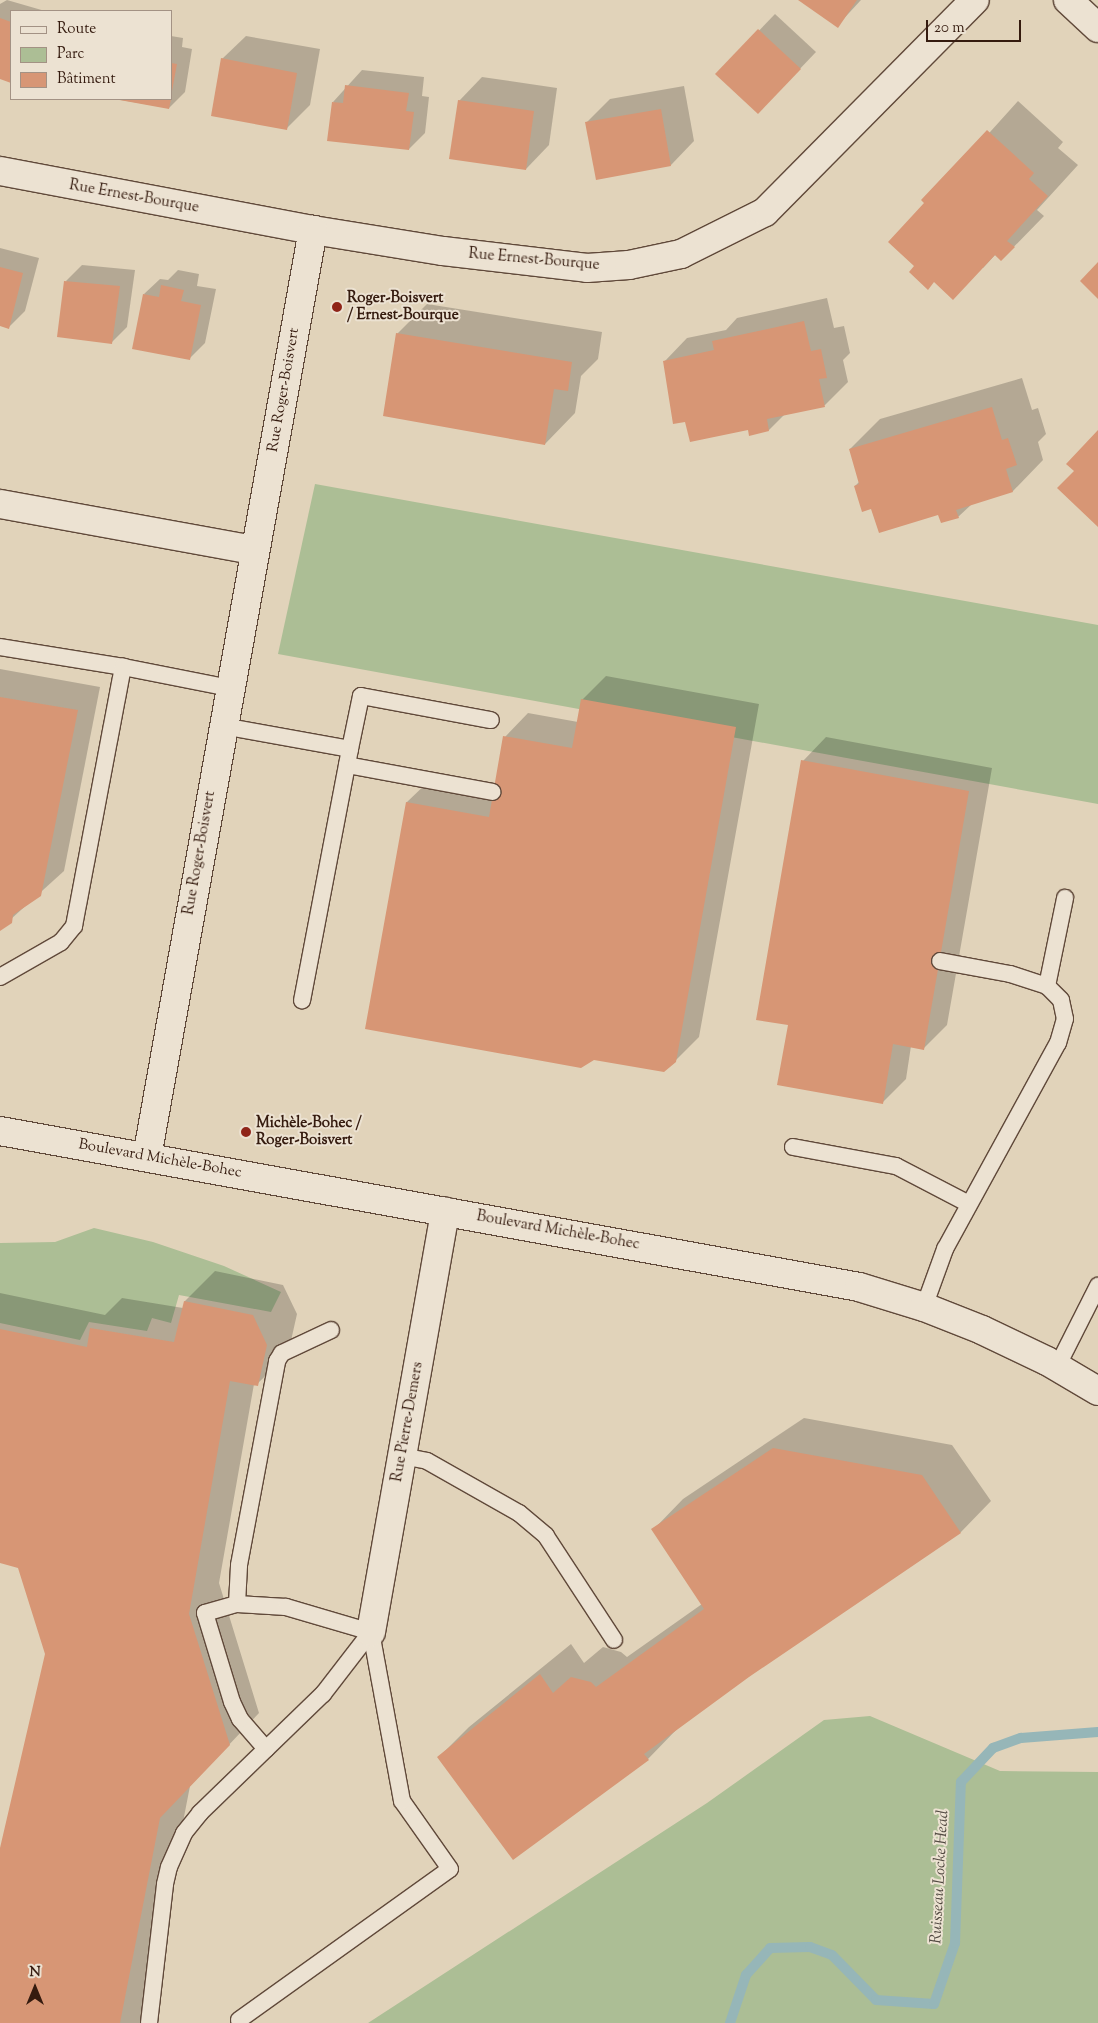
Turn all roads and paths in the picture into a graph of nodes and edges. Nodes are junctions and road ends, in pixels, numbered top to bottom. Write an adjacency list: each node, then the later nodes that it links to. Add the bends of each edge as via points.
1 (975, 0): 5 (street, Rue Ernest-Bourque, via 765,212 681,254 629,265 586,268 443,251)
2 (1068, 0): 3 (street)
3 (1098, 28)
4 (0, 171): 5 (street, Rue Ernest-Bourque)
5 (313, 230): 7 (street, Rue Roger-Boisvert)
6 (0, 504): 7 (street)
7 (254, 550): 10 (street, Rue Roger-Boisvert)
8 (0, 647): 9 (lane)
9 (123, 667): 10 (lane); 18 (lane, via 74,926 61,942)
10 (230, 688): 12 (street, Rue Roger-Boisvert)
11 (491, 720): 13 (lane, via 360,696)
12 (223, 726): 13 (lane); 23 (street, Rue Roger-Boisvert)
13 (350, 749): 14 (lane)
14 (347, 765): 15 (lane); 20 (lane)
15 (494, 792)
16 (1066, 898): 19 (lane)
17 (940, 961): 19 (lane, via 1010,974)
18 (0, 977)
19 (1047, 986): 24 (lane, via 1057,993 1064,1008 1062,1031)
20 (302, 1000)
21 (0, 1131): 23 (street, Boulevard Michèle-Bohec)
22 (793, 1147): 24 (lane, via 896,1166)
23 (147, 1157): 25 (street, Boulevard Michèle-Bohec)
24 (970, 1204): 27 (lane, via 941,1259)
25 (445, 1211): 27 (street, Boulevard Michèle-Bohec, via 827,1280); 31 (street, Rue Pierre-Demers)
26 (1098, 1286): 29 (lane)
27 (924, 1307): 29 (street, Boulevard Michèle-Bohec, via 1016,1345)
28 (331, 1330): 32 (lane, via 282,1353 277,1361 239,1565)
29 (1057, 1367): 30 (street, Boulevard Michèle-Bohec)
30 (1098, 1391)
31 (402, 1456): 33 (street, Rue Pierre-Demers); 34 (lane, via 439,1467 519,1512 546,1536)
32 (237, 1604): 33 (lane, via 308,1612); 35 (lane, via 205,1613 232,1702 240,1719)
33 (370, 1632): 35 (lane, via 338,1676); 36 (lane, via 402,1801 450,1869)
34 (614, 1640)
35 (266, 1749): 37 (lane, via 200,1813 175,1850 165,1884)
36 (239, 2020)
37 (149, 2023)

